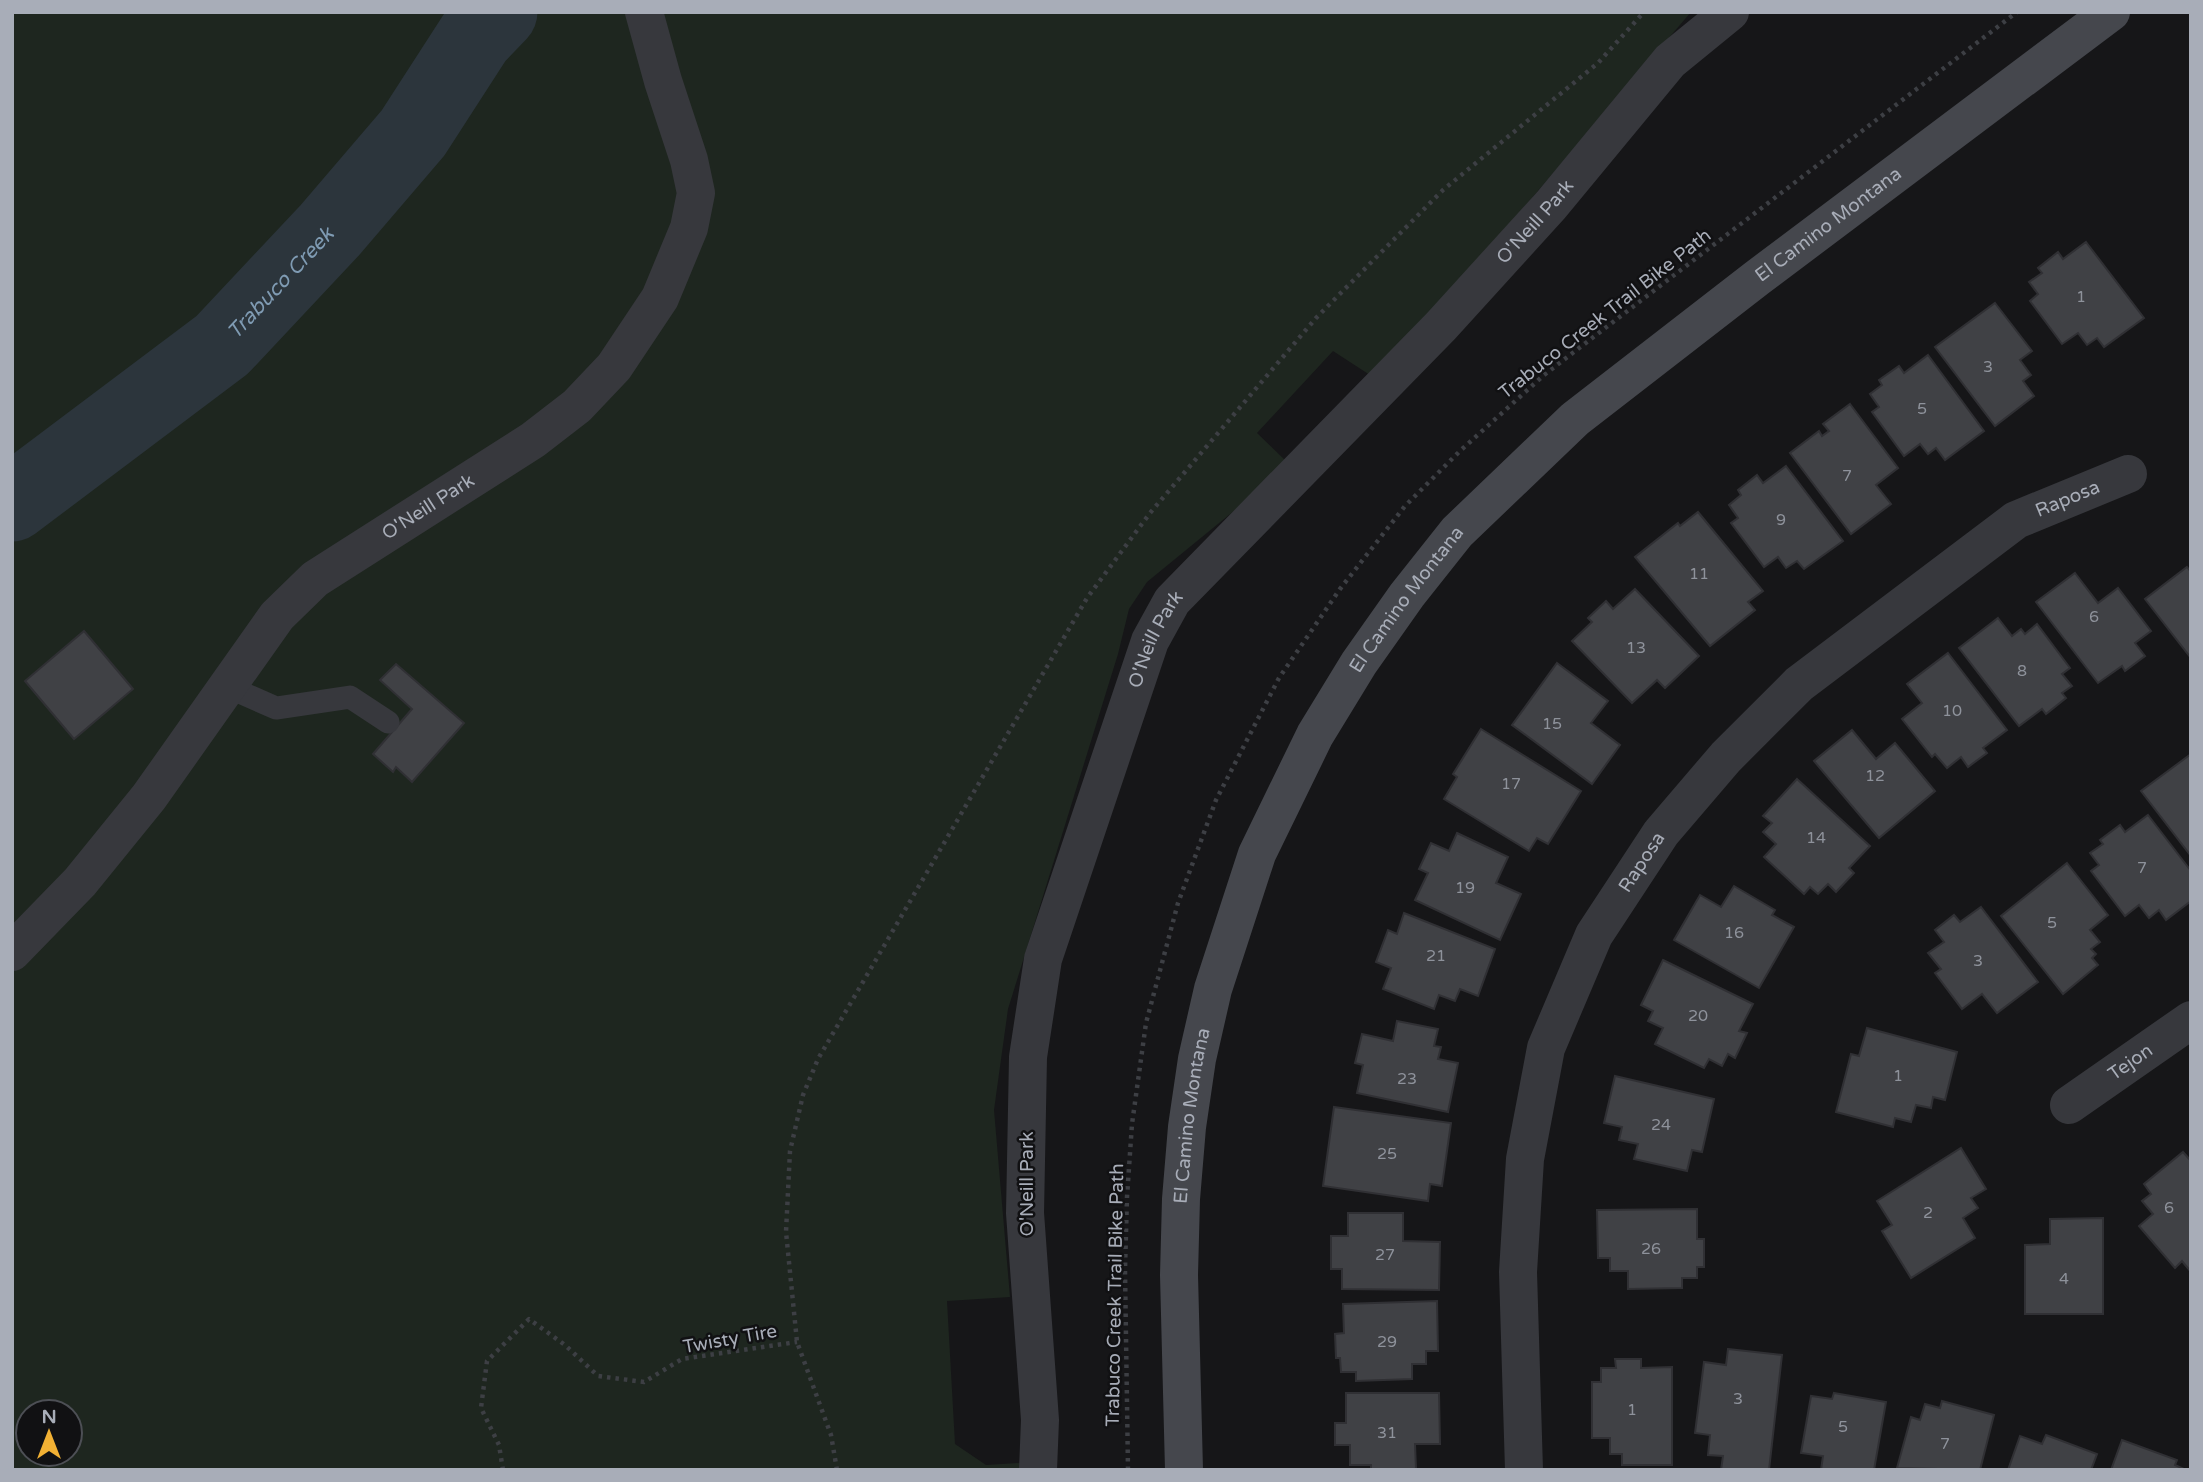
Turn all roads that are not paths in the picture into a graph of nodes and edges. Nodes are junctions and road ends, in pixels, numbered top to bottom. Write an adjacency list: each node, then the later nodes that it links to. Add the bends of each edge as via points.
1 (644, 12): 5 (street, O'Neill Park, via 696,193 689,228 660,298 614,367 577,406 533,440 315,579 277,617)
2 (1730, 12): 10 (street, O'Neill Park, via 1670,61 1551,205 1441,326 1172,601 1150,641 1043,959 1028,1057 1025,1213 1040,1420)
3 (2111, 12): 11 (street, El Camino Montana, via 1575,419 1457,532 1359,663 1315,735 1257,854 1213,989 1197,1059 1181,1199)
4 (2128, 474): 12 (street, Raposa, via 2016,520 1799,684 1726,757 1661,833 1594,935 1546,1048 1525,1159 1517,1272)
5 (226, 686): 6 (lane, via 275,708 350,697); 7 (street, O'Neill Park, via 141,808 80,882)
6 (388, 722)
7 (12, 952)
8 (2191, 1020): 9 (street, Tejon)
9 (2069, 1105)
10 (1038, 1470)
11 (1184, 1470)
12 (1524, 1470)

